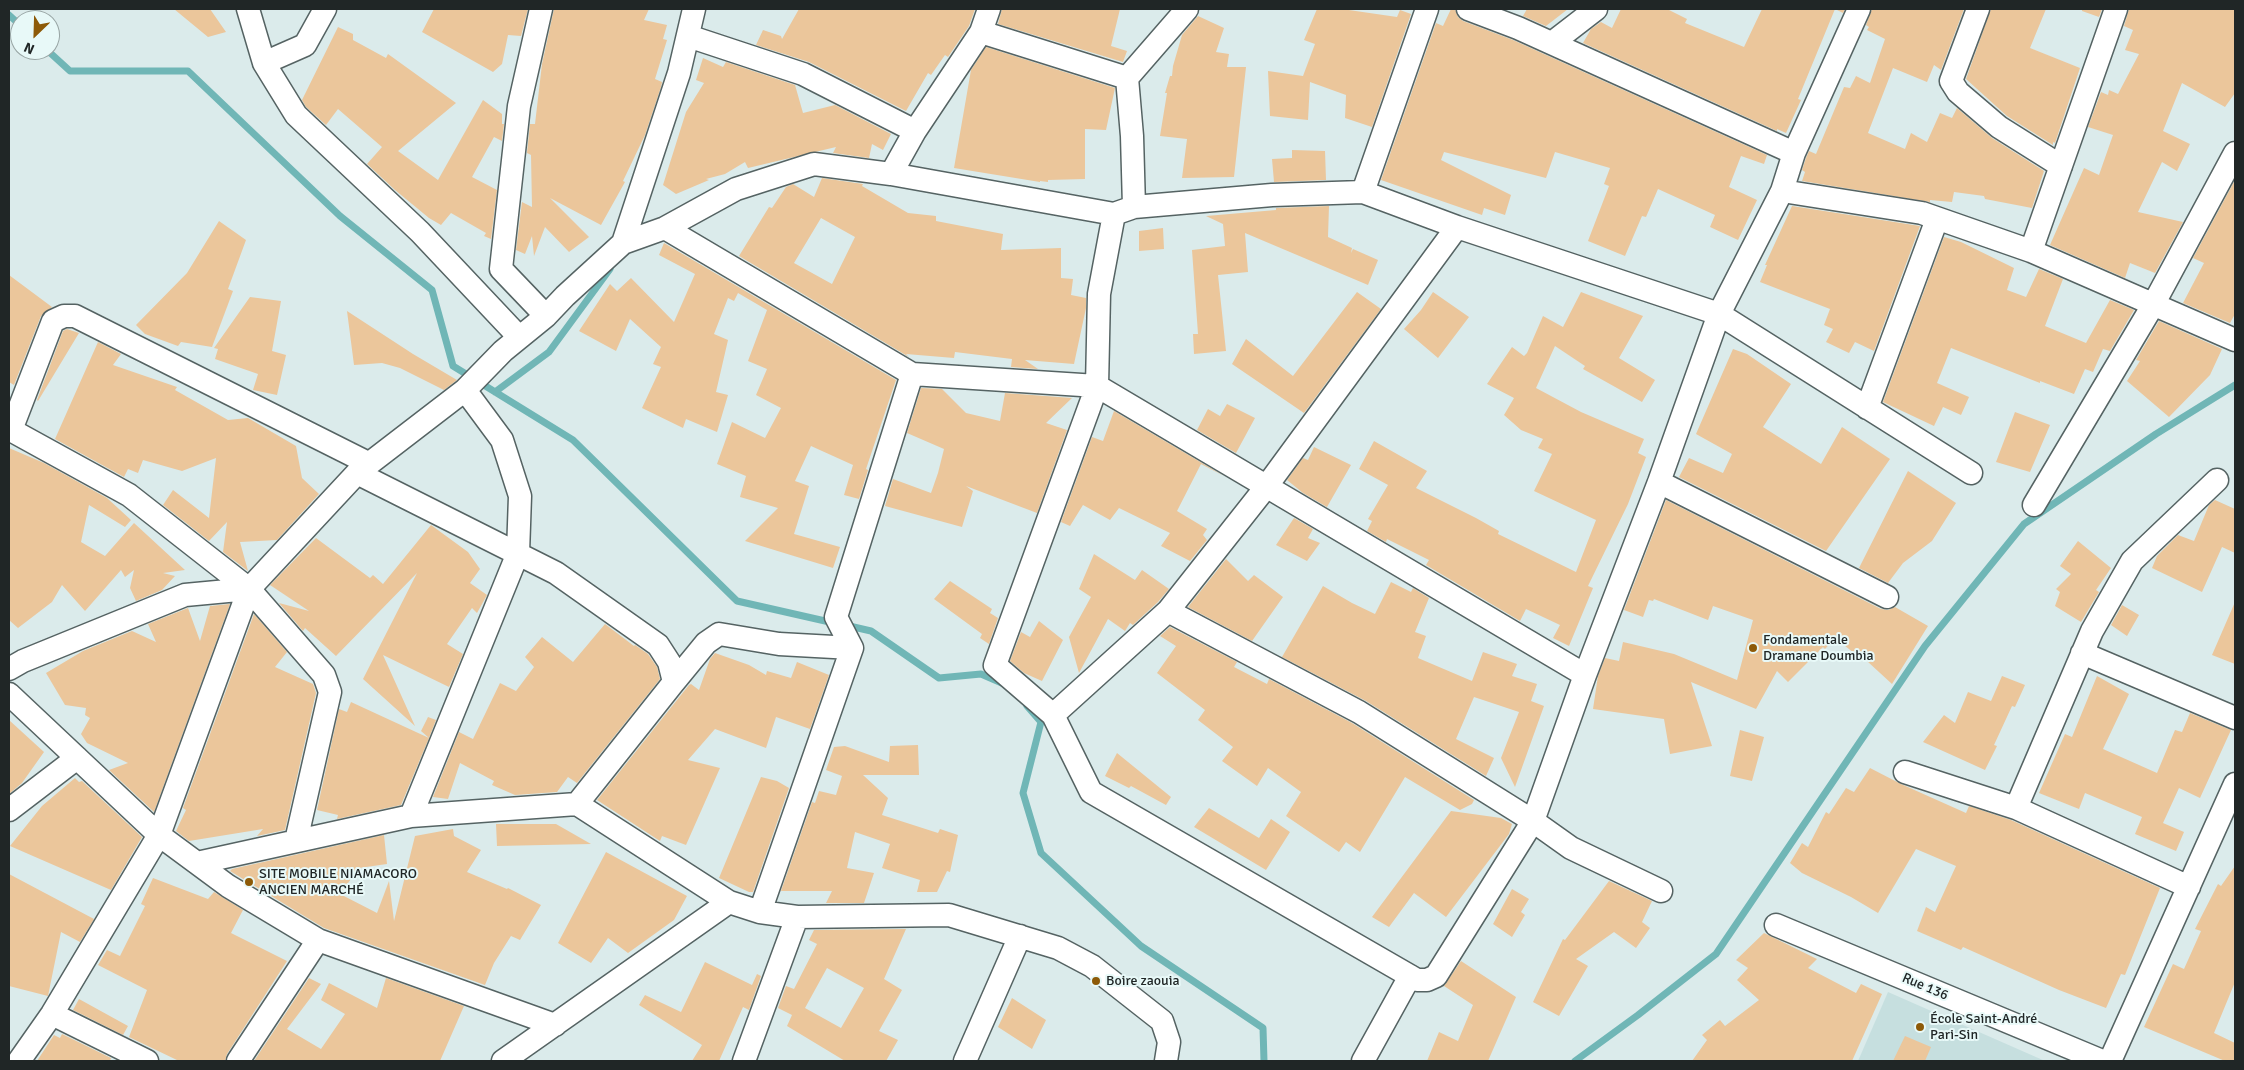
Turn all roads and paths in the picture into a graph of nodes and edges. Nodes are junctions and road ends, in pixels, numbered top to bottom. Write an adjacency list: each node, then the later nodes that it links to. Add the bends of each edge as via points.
1 (248, 9): 16 (street)
2 (326, 9): 16 (street, via 305,45)
3 (541, 9): 33 (street, via 519,106 501,269)
4 (694, 9): 14 (street)
5 (989, 9): 13 (street)
6 (1187, 9): 17 (street)
7 (1427, 9): 23 (street)
8 (1468, 9): 15 (street)
9 (1596, 9): 15 (street)
10 (1859, 9): 19 (street)
11 (1978, 9): 21 (street, via 1951,81 1958,92 1999,127)
12 (2116, 9): 21 (street)
13 (981, 32): 17 (street); 18 (street)
14 (688, 36): 18 (street, via 803,74); 29 (street)
15 (1552, 43): 19 (street)
16 (264, 63): 35 (street, via 296,115 420,232)
17 (1127, 78): 25 (street, via 1132,136)
18 (914, 131): 22 (street)
19 (1794, 153): 24 (street)
20 (2235, 153): 31 (street)
21 (2061, 166): 30 (street)
22 (891, 174): 25 (street); 28 (street, via 814,164 736,189)
23 (1363, 192): 25 (street, via 1272,195); 27 (street)
24 (1782, 192): 26 (street, via 1922,213); 32 (street)
25 (1124, 210): 37 (street, via 1099,294)
26 (1937, 219): 30 (street); 39 (street)
27 (1457, 227): 32 (street); 45 (street)
28 (665, 228): 29 (street); 36 (street)
29 (623, 244): 33 (street)
30 (2031, 251): 31 (street)
31 (2153, 306): 34 (street); 46 (street)
32 (1719, 314): 39 (street); 44 (street)
33 (546, 316): 35 (street)
34 (2235, 340)
35 (511, 344): 38 (street)
36 (912, 374): 37 (street); 51 (street, via 836,617)
37 (1097, 386): 45 (street); 57 (street, via 994,664)
38 (465, 390): 41 (street); 47 (street, via 502,440 520,496)
39 (1867, 408): 42 (street)
40 (10, 430): 41 (street, via 53,321 75,316); 48 (street, via 129,495)
41 (362, 468): 47 (street); 48 (street)
42 (1971, 473)
43 (2217, 480): 52 (street, via 2132,561)
44 (1659, 482): 49 (street); 54 (street)
45 (1266, 487): 50 (street); 54 (street, via 1349,533)
46 (2034, 505)
47 (518, 553): 55 (street, via 556,573 658,645 669,662); 65 (street)
48 (250, 589): 53 (street, via 185,595); 67 (street); 68 (street, via 324,675 330,692)
49 (1886, 597)
50 (1168, 611): 57 (street); 66 (street, via 1359,712)
51 (852, 648): 55 (street, via 779,644 720,634 706,643); 73 (street)
52 (2082, 653): 58 (street); 63 (street)
53 (13, 660)
54 (1585, 675): 66 (street)
55 (674, 682): 62 (street)
56 (9, 694): 59 (street)
57 (1053, 715): 78 (street, via 1091,792)
58 (2235, 718)
59 (77, 758): 64 (street); 67 (street)
60 (1905, 772): 63 (street)
61 (2235, 784): 70 (street)
62 (577, 804): 65 (street); 72 (street)
63 (2016, 808): 70 (street)
64 (9, 810)
65 (411, 816): 68 (street)
66 (1533, 821): 71 (street, via 1571,848); 78 (street, via 1436,976 1417,980)
67 (160, 835): 69 (street); 79 (street)
68 (296, 842): 69 (street)
69 (197, 863): 77 (street, via 228,886)
70 (2189, 887): 90 (street)
71 (1662, 892)
72 (729, 902): 73 (street); 80 (street)
73 (760, 912): 74 (street)
74 (797, 917): 76 (street, via 949,915); 85 (street)
75 (1776, 925): 89 (street, Rue 136)
76 (1020, 936): 86 (street); 87 (street, via 1058,948 1092,966 1162,1021 1169,1042)
77 (318, 940): 80 (street); 83 (street)
78 (1410, 976): 88 (street)
79 (52, 1014): 81 (street); 82 (street)
80 (555, 1025): 84 (street)
81 (19, 1061)
82 (147, 1061)
83 (238, 1061)
84 (503, 1061)
85 (744, 1061)
86 (965, 1061)
87 (1166, 1061)
88 (1363, 1061)
89 (2102, 1061)
90 (2110, 1061)

